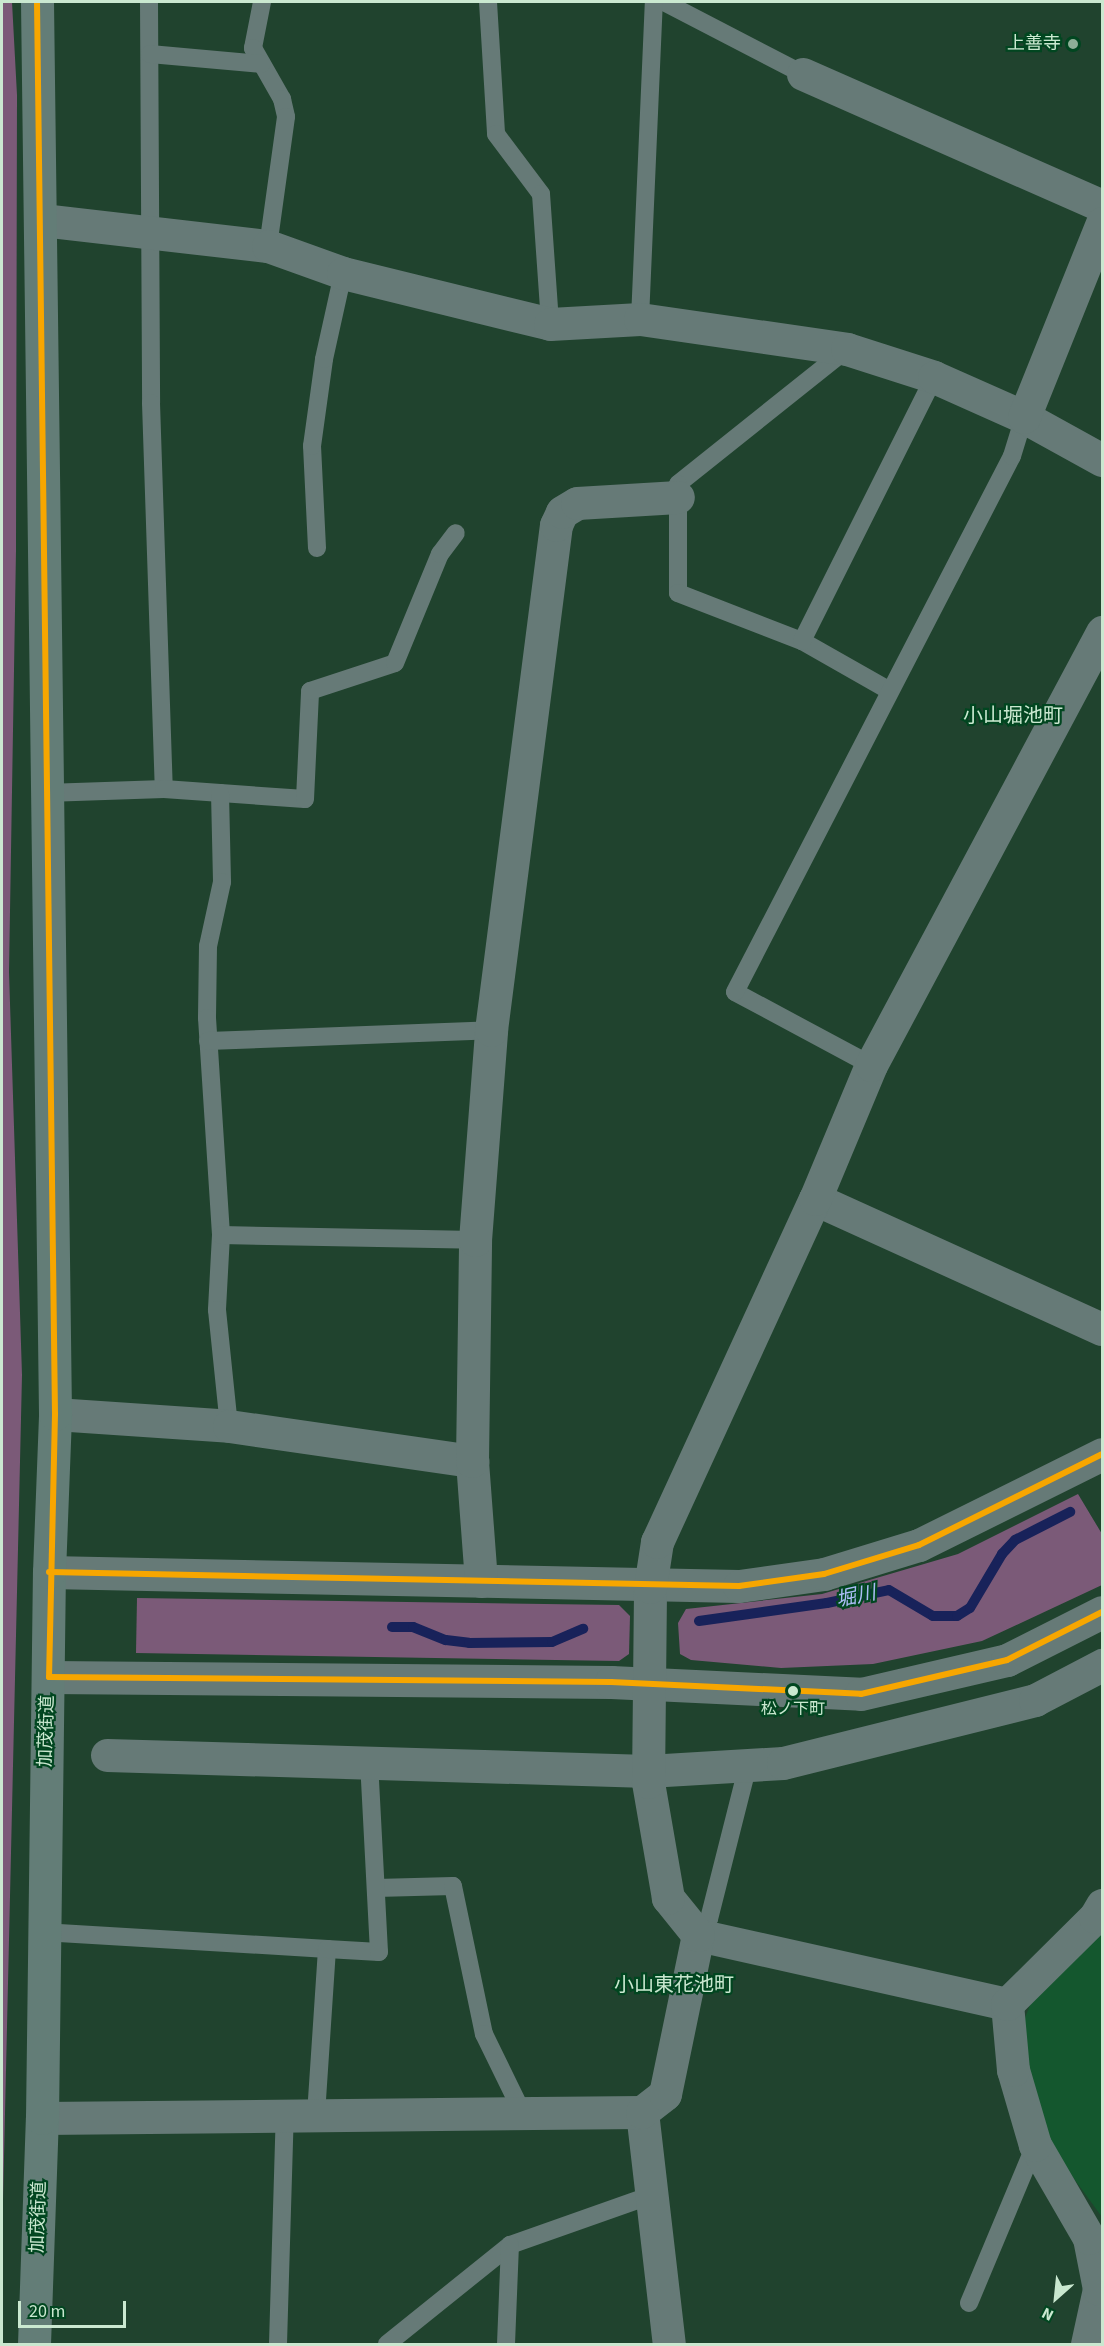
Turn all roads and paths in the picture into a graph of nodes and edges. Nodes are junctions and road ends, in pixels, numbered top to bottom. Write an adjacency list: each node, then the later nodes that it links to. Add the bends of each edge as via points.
1 (37, 2): 11 (street, 加茂街道)
2 (149, 2): 7 (lane)
3 (262, 2): 8 (lane, via 253,48)
4 (488, 2): 17 (lane, via 496,134 541,194)
5 (654, 2): 16 (lane)
6 (664, 2): 9 (lane)
7 (150, 54): 8 (lane); 13 (lane)
8 (262, 64): 14 (lane, via 282,99 286,117)
9 (803, 74): 10 (street)
10 (1102, 206)
11 (42, 220): 13 (street); 29 (street, 加茂街道)
12 (1102, 222): 20 (street)
13 (148, 234): 14 (street); 28 (lane)
14 (268, 246): 15 (street)
15 (344, 273): 17 (street); 24 (lane, via 324,359 312,446)
16 (640, 319): 17 (street); 18 (street)
17 (550, 324)
18 (847, 349): 19 (street); 22 (lane, via 678,484)
19 (934, 377): 20 (street); 26 (lane)
20 (1024, 417): 21 (street); 27 (lane, via 1012,456)
21 (1102, 460)
22 (678, 497): 26 (lane, via 678,593); 31 (street, via 577,503 562,512 556,525)
23 (456, 533): 30 (lane, via 440,554 395,663 310,691 305,799)
24 (317, 548)
25 (1102, 632): 33 (street)
26 (802, 641): 27 (lane)
27 (890, 691): 33 (lane, via 735,992)
28 (164, 789): 29 (lane); 30 (lane)
29 (46, 793): 38 (street, 加茂街道)
30 (220, 793): 32 (lane, via 222,882 208,946)
31 (491, 1030): 32 (lane); 36 (street)
32 (208, 1041): 35 (lane)
33 (871, 1065): 34 (street)
34 (814, 1199): 37 (street); 44 (street, via 657,1542)
35 (221, 1235): 36 (lane); 39 (lane, via 217,1310)
36 (475, 1240): 41 (street)
37 (1102, 1329)
38 (55, 1414): 39 (street); 42 (street, 加茂街道)
39 (229, 1426): 41 (street)
40 (1102, 1454): 44 (street, via 919,1545 824,1574 739,1586)
41 (472, 1461): 43 (street)
42 (49, 1572): 43 (street); 47 (street, 加茂街道)
43 (481, 1581): 44 (street)
44 (650, 1587): 48 (street)
45 (1102, 1612): 48 (street, via 1007,1660 861,1694)
46 (1102, 1665): 51 (street, via 1035,1700 783,1763)
47 (49, 1677): 48 (street); 55 (street, 加茂街道)
48 (651, 1685): 52 (street)
49 (107, 1755): 50 (street)
50 (369, 1762): 52 (street); 53 (lane)
51 (747, 1765): 52 (street); 56 (lane, via 709,1919)
52 (648, 1771): 56 (street, via 668,1898)
53 (376, 1888): 57 (lane, via 379,1952); 59 (lane, via 453,1886 484,2034)
54 (1102, 1905): 58 (street, via 1095,1917)
55 (42, 1932): 57 (lane); 62 (street, 加茂街道)
56 (698, 1935): 58 (street); 60 (street, via 665,2094)
57 (327, 1949): 61 (lane)
58 (1007, 2004): 63 (street, via 1013,2070)
59 (522, 2112): 60 (street); 61 (street)
60 (642, 2112): 64 (street)
61 (300, 2114): 62 (street); 68 (lane)
62 (42, 2118): 67 (street, 加茂街道)
63 (1035, 2145): 66 (lane); 72 (street, via 1089,2238 1099,2289)
64 (652, 2195): 65 (lane); 71 (street)
65 (510, 2245): 69 (lane); 70 (lane)
66 (969, 2302)
67 (34, 2344)
68 (278, 2344)
69 (387, 2344)
70 (506, 2344)
71 (669, 2344)
72 (1087, 2344)

